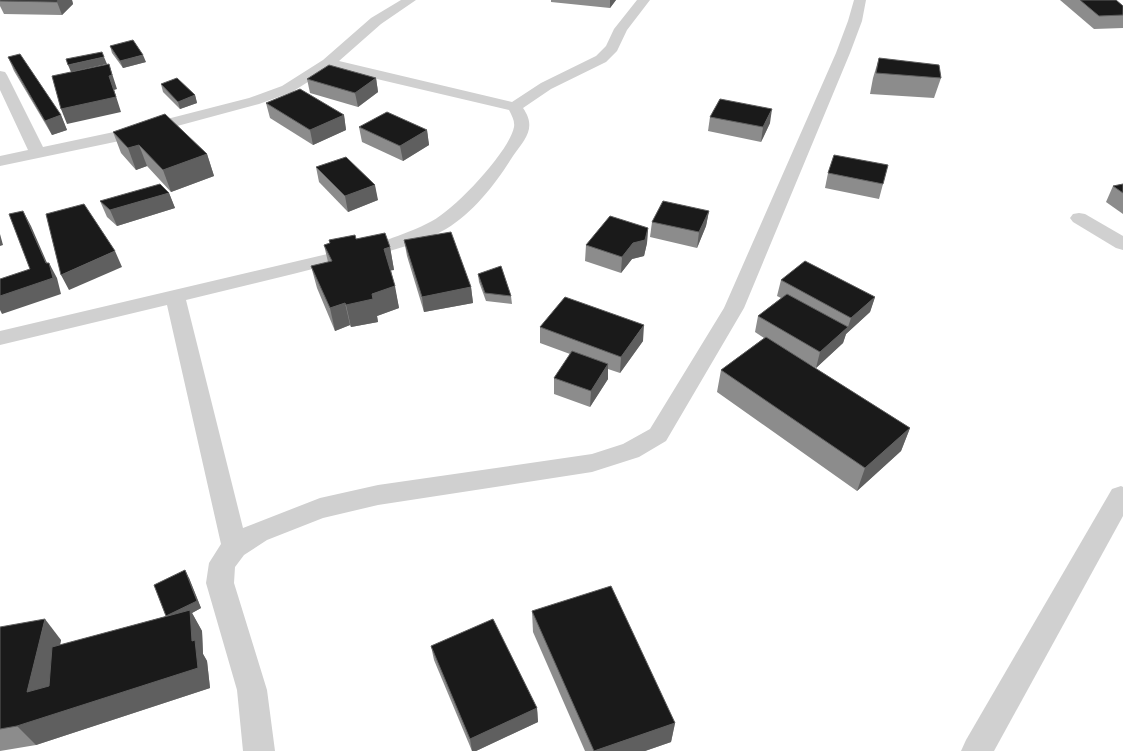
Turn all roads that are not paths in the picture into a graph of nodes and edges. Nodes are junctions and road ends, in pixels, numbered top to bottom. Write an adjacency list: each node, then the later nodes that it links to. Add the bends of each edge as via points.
1 (410, 0): 4 (street, via 376,21)
2 (644, 0): 6 (street, via 621,29 612,48 601,59 546,86)
3 (860, 0): 14 (street, via 840,60 734,308 658,435 631,451 592,463 378,495 320,508 258,532)
4 (328, 63): 6 (street); 7 (street, via 287,89 254,101 129,134)
5 (0, 75): 7 (street)
6 (514, 107): 11 (street, via 521,117 522,126 513,146 462,208 440,225 393,244)
7 (38, 153): 8 (street)
8 (0, 161)
9 (1079, 218): 10 (street)
10 (1123, 244)
11 (175, 296): 12 (street); 14 (street)
12 (0, 338)
13 (1122, 496): 16 (street)
14 (235, 547): 15 (street, via 222,563 220,583 252,690)
15 (259, 751)
16 (977, 751)

